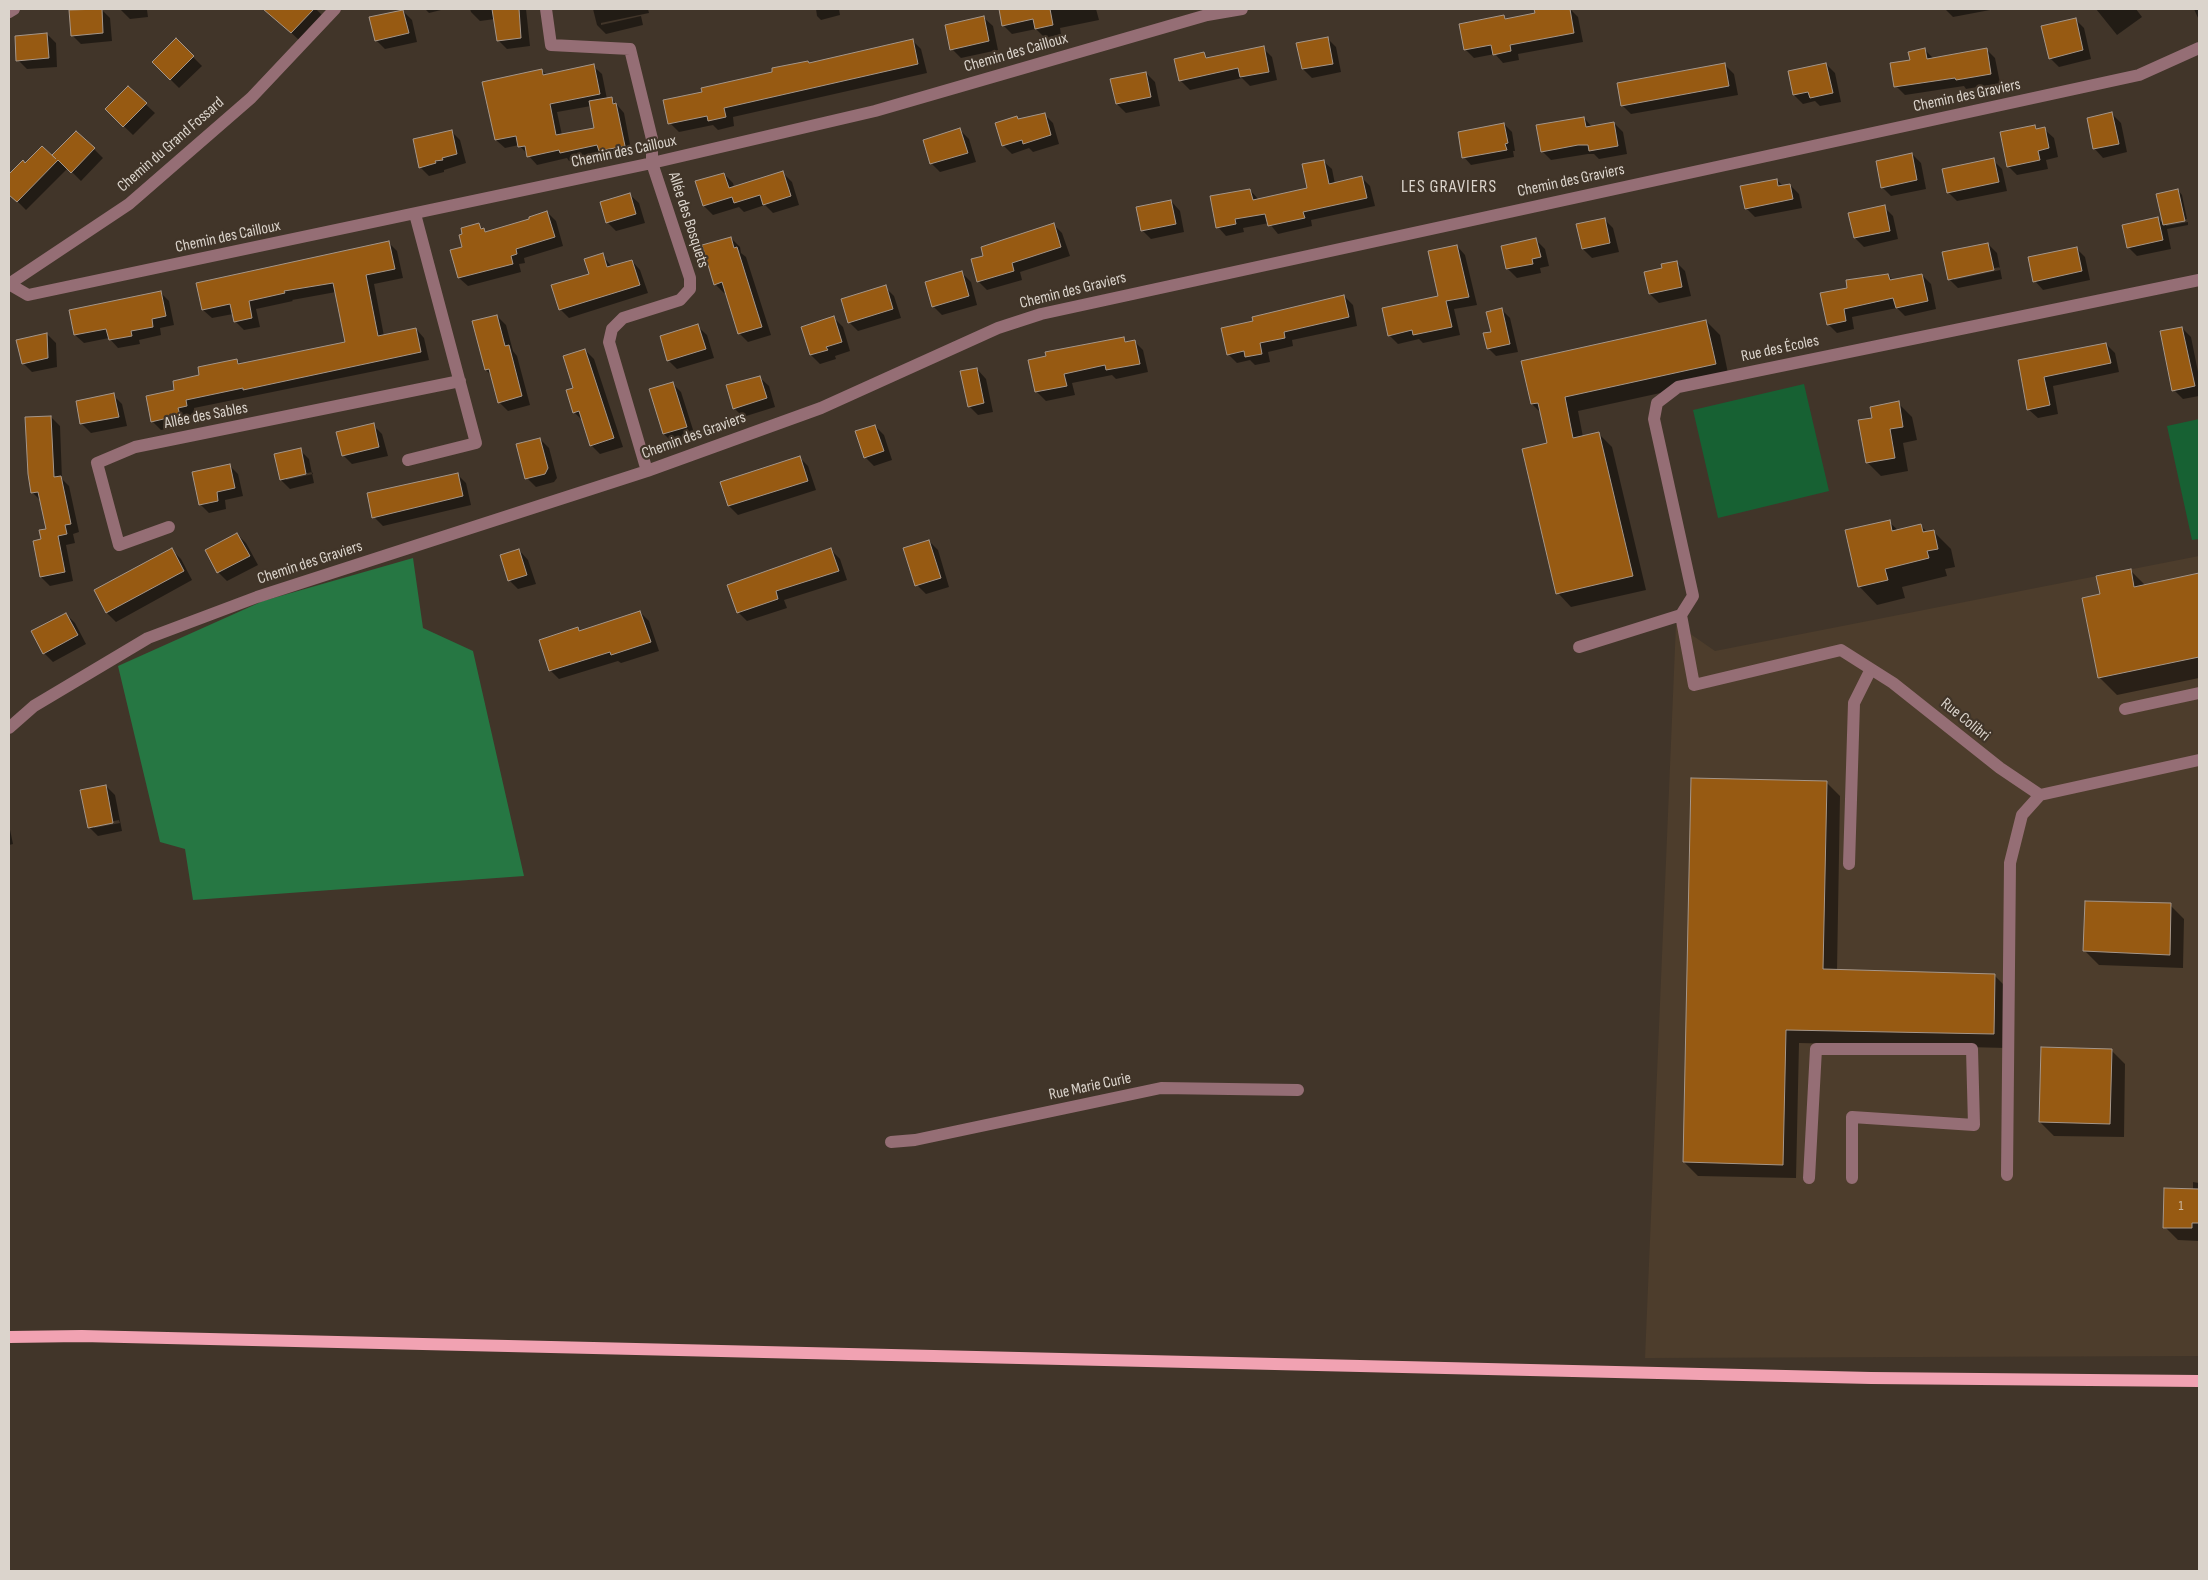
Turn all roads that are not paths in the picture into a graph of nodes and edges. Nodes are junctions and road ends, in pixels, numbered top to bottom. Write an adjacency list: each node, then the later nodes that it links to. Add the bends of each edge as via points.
1 (14, 9): 5 (street)
2 (335, 9): 10 (street, Chemin du Grand Fossard, via 250,98 129,204)
3 (546, 9): 7 (street, via 551,45 630,48 652,140)
4 (1242, 9): 7 (street, Chemin des Cailloux, via 1197,18 875,111)
5 (9, 12)
6 (2199, 48): 13 (street, Chemin des Graviers, via 2139,75 1041,314 998,328 821,408)
7 (652, 163): 8 (street, Chemin des Cailloux); 13 (street, Allée des Bosquets, via 690,278 690,289 680,300 623,318 612,329 608,342)
8 (415, 214): 10 (street, Chemin des Cailloux, via 28,295); 11 (street)
9 (2199, 280): 15 (street, Rue des Écoles, via 1678,387 1656,403 1654,420 1693,596)
10 (9, 284)
11 (460, 381): 12 (street, via 476,443); 14 (street, Allée des Sables, via 135,447 97,463 119,545)
12 (408, 460)
13 (647, 471): 20 (street, Chemin des Graviers, via 257,597 148,638 34,706)
14 (169, 527)
15 (1681, 615): 16 (street); 17 (street, Rue Colibri, via 1694,685 1841,650)
16 (1579, 647)
17 (1871, 669): 22 (street, Rue Colibri); 23 (street, via 1854,703)
18 (2199, 693): 19 (street)
19 (2126, 709)
20 (9, 728)
21 (2199, 760): 22 (street)
22 (2040, 795): 26 (street, via 2022,815 2010,862)
23 (1849, 864)
24 (1298, 1090): 25 (street, Rue Marie Curie, via 1161,1088 915,1140)
25 (892, 1142)
26 (2007, 1175)
27 (1809, 1178): 28 (street, via 1816,1049 1972,1049 1974,1124 1852,1117)
28 (1852, 1178)
29 (9, 1337): 30 (main road, via 82,1336 1872,1378)
30 (2199, 1381)

